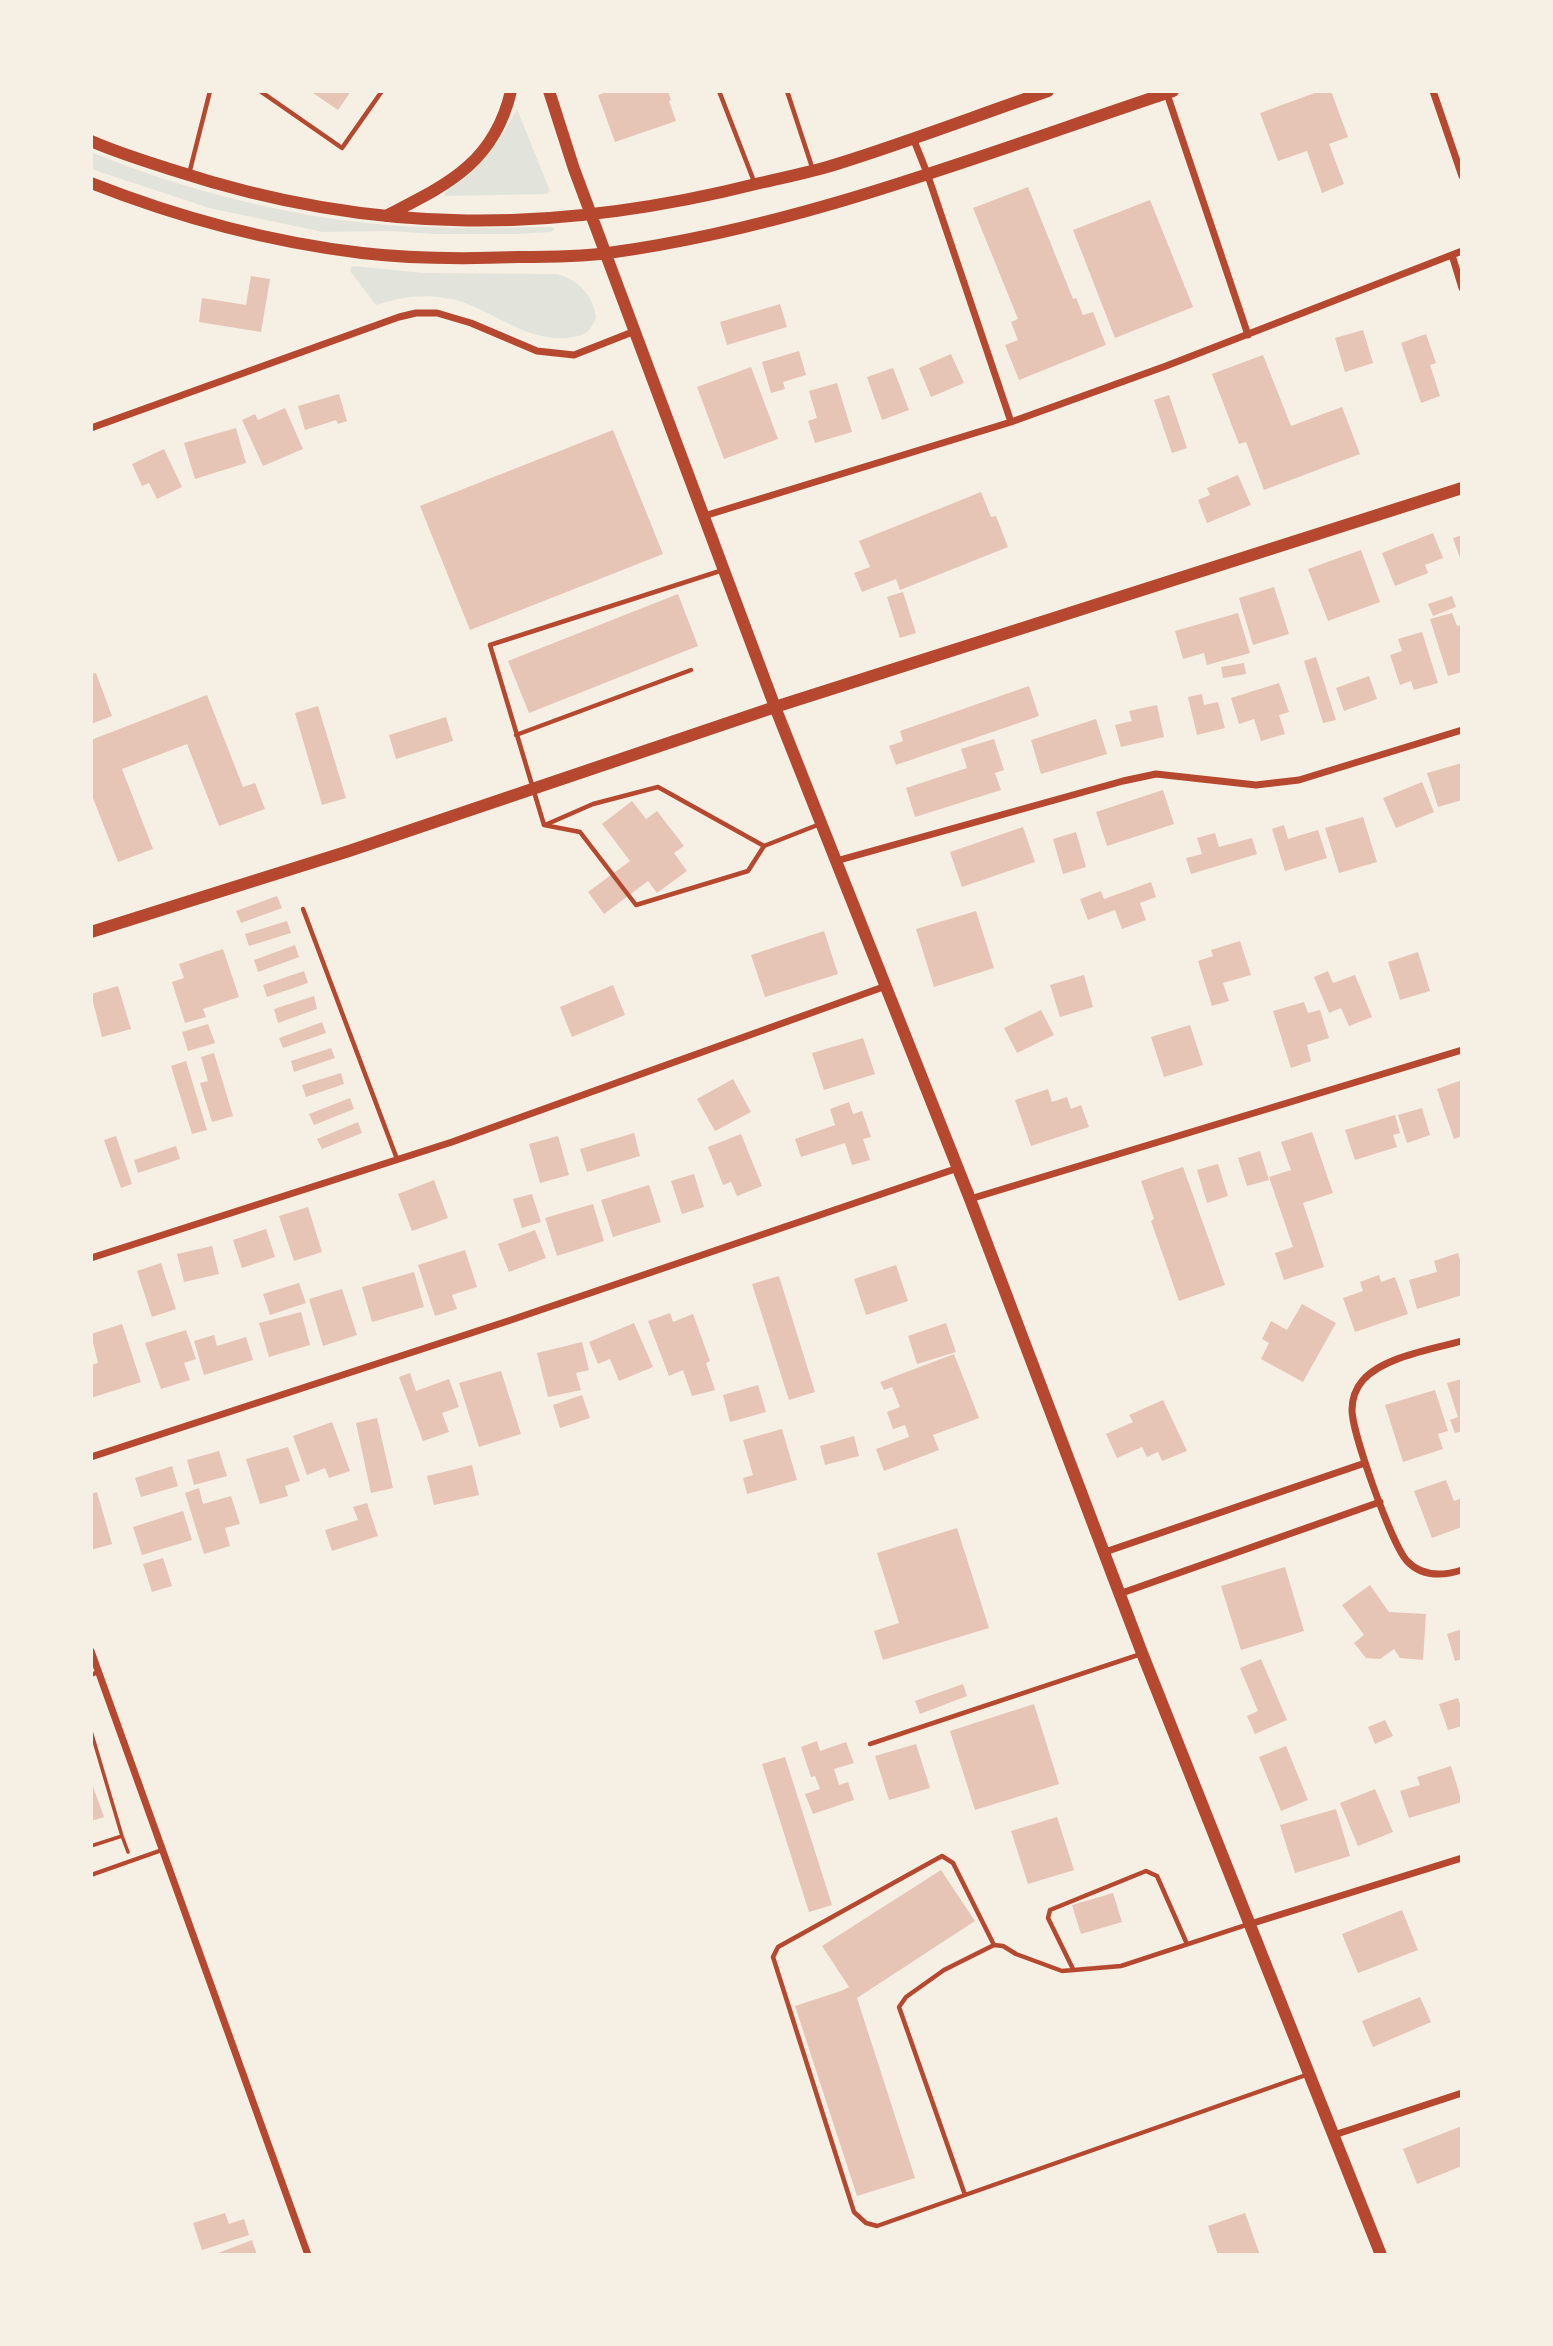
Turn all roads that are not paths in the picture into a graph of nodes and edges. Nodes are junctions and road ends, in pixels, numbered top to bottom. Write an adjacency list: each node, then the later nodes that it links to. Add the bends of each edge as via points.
1 (210, 91): 15 (lane)
2 (260, 91): 3 (lane, via 342,148)
3 (382, 91)
4 (511, 91): 20 (main road, via 492,139 475,160 447,184)
5 (550, 91): 19 (main road)
6 (719, 91): 18 (lane)
7 (787, 91): 13 (lane)
8 (1048, 91): 11 (main road)
9 (1433, 91): 16 (street)
10 (1169, 92): 14 (main road); 26 (street)
11 (913, 138): 13 (main road); 14 (street)
12 (91, 141): 15 (main road)
13 (813, 170): 18 (main road)
14 (927, 173): 22 (main road, via 769,221); 27 (street)
15 (189, 175): 20 (main road, via 337,211)
16 (1462, 176)
17 (91, 183): 22 (main road, via 215,224 326,248 461,259)
18 (755, 185): 19 (main road, via 696,200)
19 (591, 215): 20 (main road, via 514,221); 22 (main road)
20 (385, 216)
21 (1462, 251): 23 (street)
22 (607, 253): 25 (main road)
23 (1452, 255): 24 (street); 26 (street)
24 (1462, 288)
25 (635, 330): 28 (street, via 574,355 537,351 471,323 437,313 416,313); 30 (main road)
26 (1248, 335): 27 (street)
27 (1011, 422): 30 (street)
28 (91, 428)
29 (1462, 488): 33 (main road)
30 (704, 516): 31 (main road)
31 (724, 570): 33 (main road); 35 (lane, via 490,645)
32 (691, 670): 35 (lane)
33 (775, 707): 36 (main road); 37 (main road)
34 (1462, 730): 40 (street, via 1299,780 1256,785 1156,774 1123,780)
35 (516, 734): 36 (lane)
36 (532, 788): 38 (lane); 42 (main road)
37 (821, 824): 39 (lane); 40 (main road)
38 (544, 825): 39 (lane, via 593,804 658,786); 39 (lane, via 580,832 636,905 748,871)
39 (764, 846)
40 (835, 862): 43 (main road)
41 (303, 909): 45 (lane)
42 (91, 932)
43 (887, 986): 45 (street); 46 (main road)
44 (1462, 1050): 47 (street)
45 (397, 1160): 48 (street)
46 (958, 1168): 47 (main road); 50 (street)
47 (970, 1199): 53 (main road)
48 (91, 1258)
49 (1462, 1340): 51 (street, via 1390,1363 1362,1382 1352,1410)
50 (91, 1457)
51 (1364, 1463): 52 (street); 53 (street)
52 (1380, 1502): 54 (street, via 1406,1561 1436,1575); 55 (street)
53 (1105, 1552): 55 (main road)
54 (1462, 1570)
55 (1119, 1594): 57 (main road)
56 (91, 1651): 58 (street)
57 (1142, 1653): 59 (lane); 63 (main road)
58 (95, 1674): 60 (street)
59 (870, 1744)
60 (162, 1850): 62 (lane); 71 (street)
61 (1462, 1858): 63 (street)
62 (91, 1875)
63 (1250, 1924): 64 (lane); 67 (main road)
64 (1187, 1944): 66 (lane, via 1121,1966); 66 (lane, via 1157,1875 1146,1871 1050,1910 1048,1918)
65 (994, 1945): 66 (lane, via 1062,1971); 70 (lane, via 944,1970 899,2007); 70 (lane, via 953,1863 942,1856 778,1947 773,1957 854,2212 877,2226)
66 (1073, 1969)
67 (1310, 2073): 69 (main road); 70 (lane)
68 (1462, 2093): 69 (street)
69 (1334, 2135): 72 (main road)
70 (965, 2195)
71 (308, 2255)
72 (1381, 2255)

